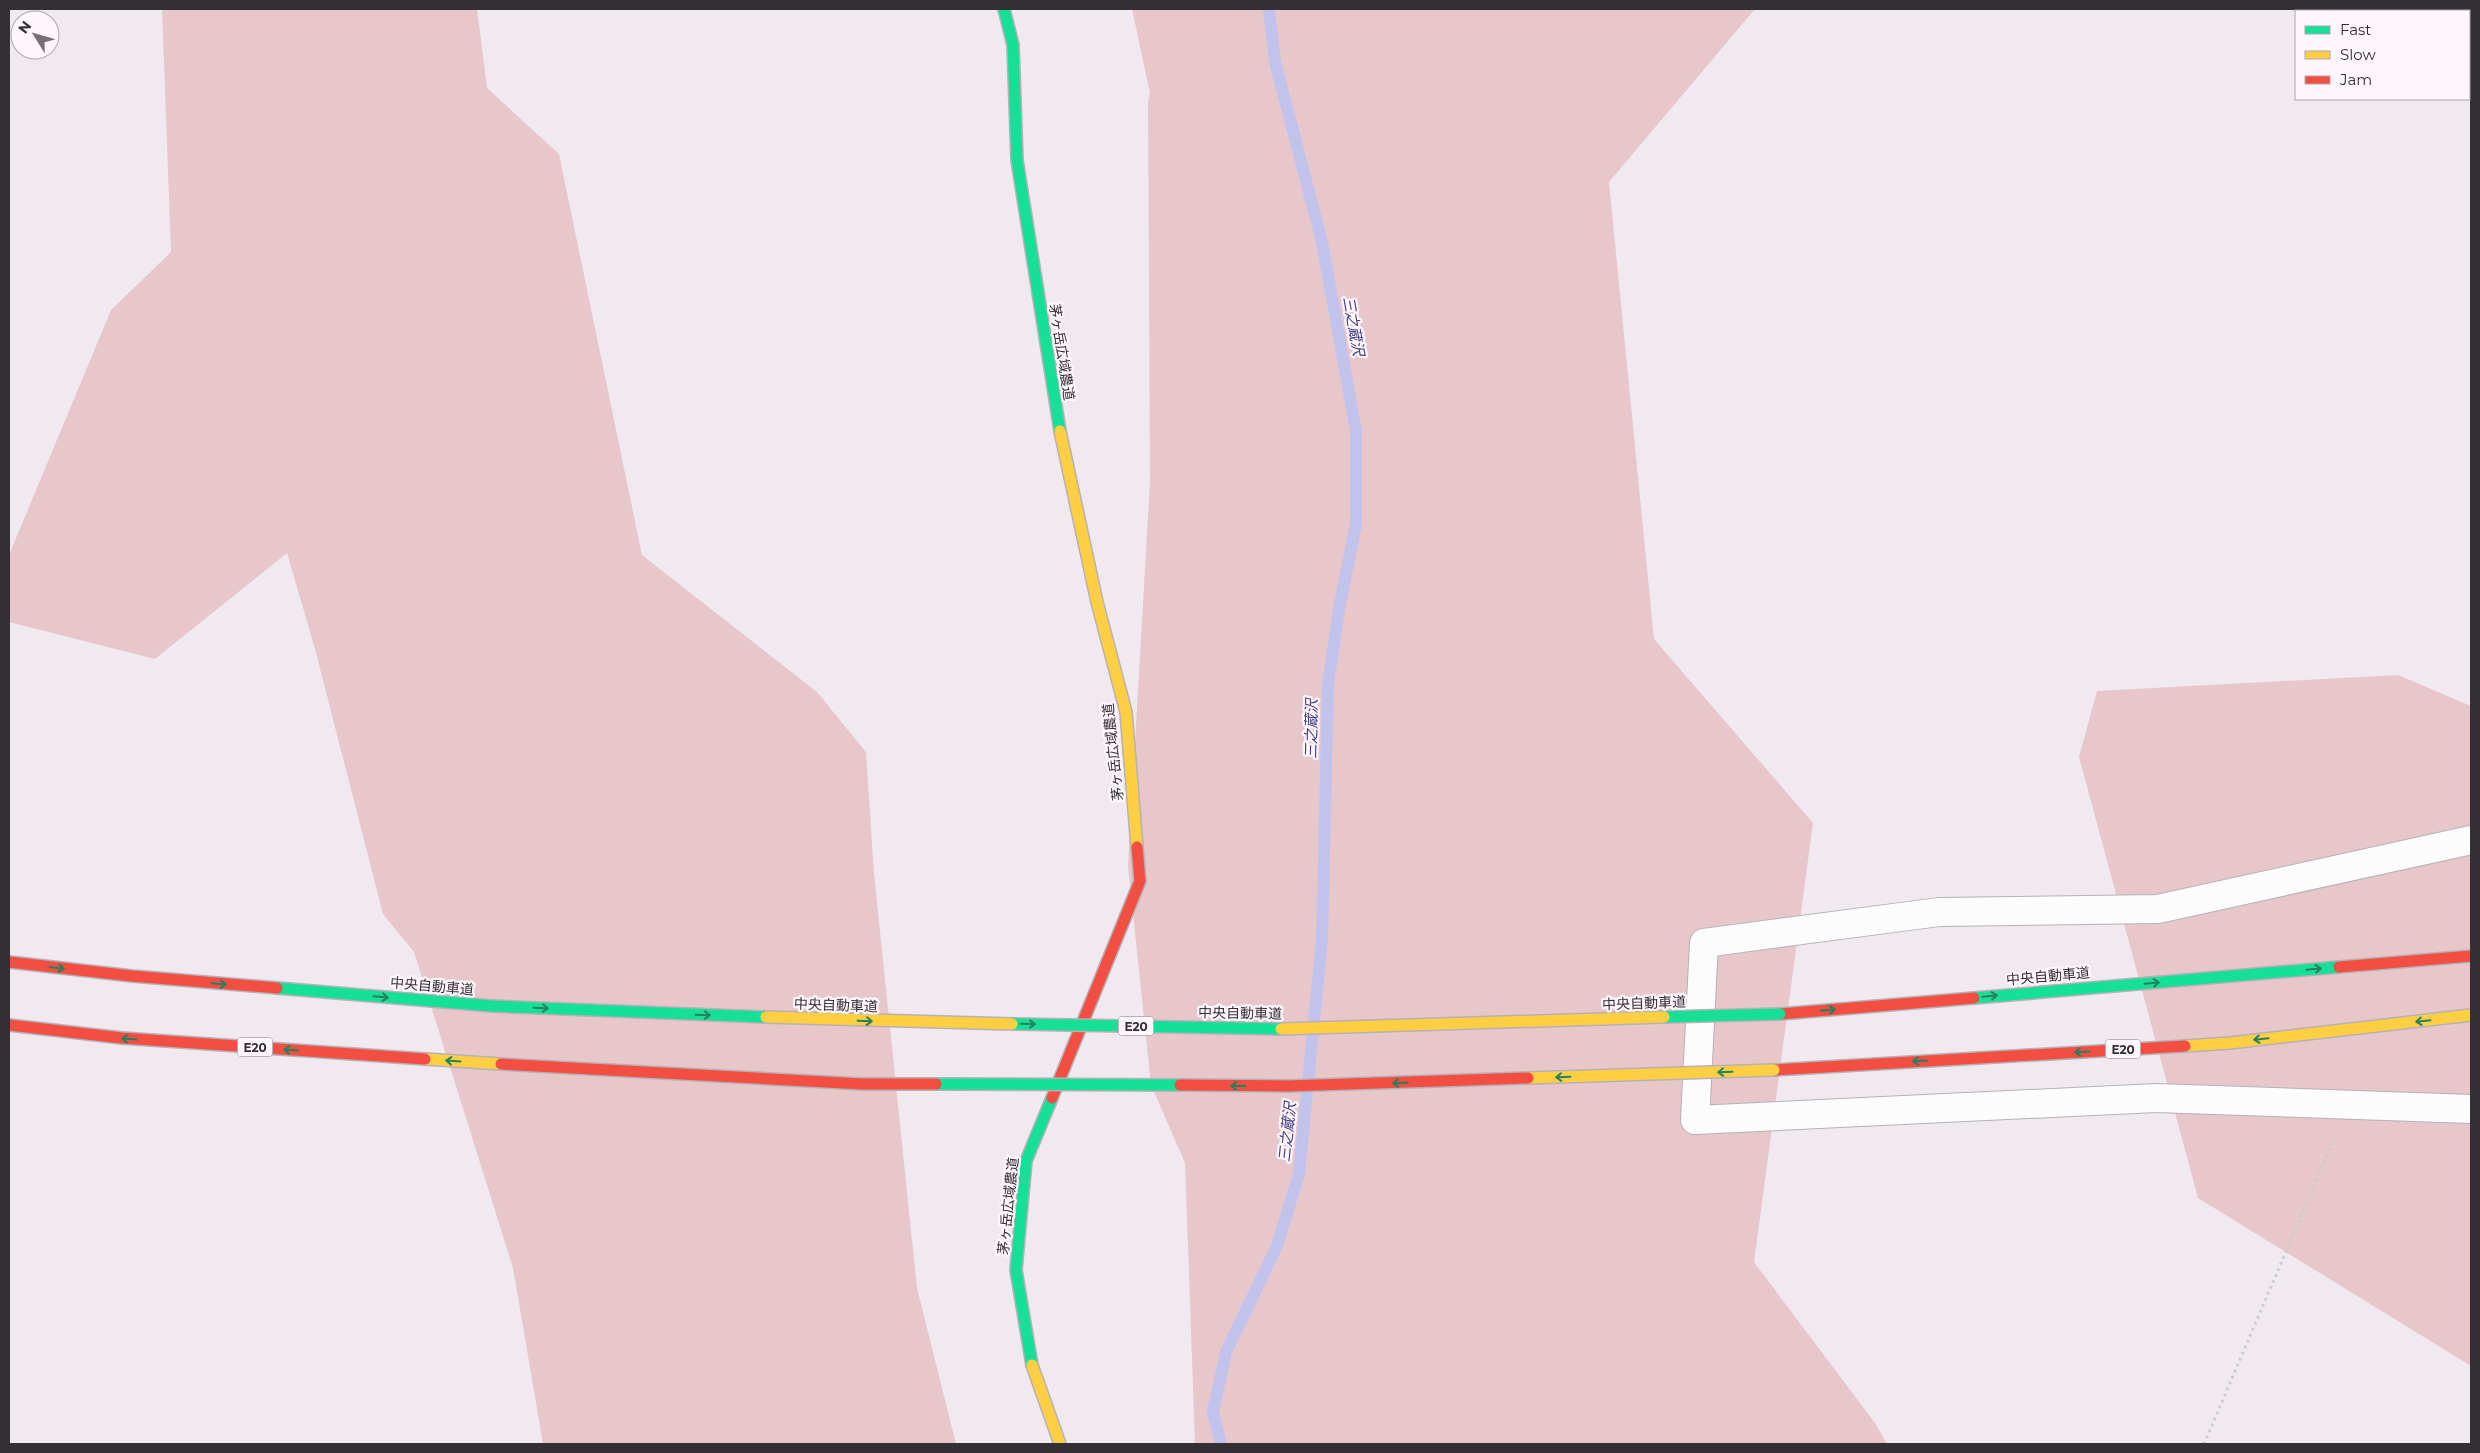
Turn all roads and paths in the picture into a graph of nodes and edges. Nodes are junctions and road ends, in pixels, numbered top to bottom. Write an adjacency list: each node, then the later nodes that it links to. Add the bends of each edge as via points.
1 (1004, 9): 9 (main road, 茅ヶ岳広域農道, via 1013,45 1017,160 1063,448 1096,602 1126,712 1140,881 1026,1161 1016,1270 1029,1357)
2 (2471, 840): 7 (street, via 2158,909 1939,912 1704,943 1695,1120 2156,1098)
3 (2471, 956): 4 (main road, 中央自動車道 / E20, one-way to 3, bridge, via 132,976 492,1006 866,1021 1276,1029 1780,1014)
4 (9, 962)
5 (2471, 1015): 6 (main road, E20, one-way to 6, bridge, via 2230,1043 1774,1070 1248,1086 862,1084 122,1038)
6 (9, 1025)
7 (2349, 1105): 8 (street); 10 (path)
8 (2471, 1109)
9 (1060, 1444)
10 (2204, 1444)

